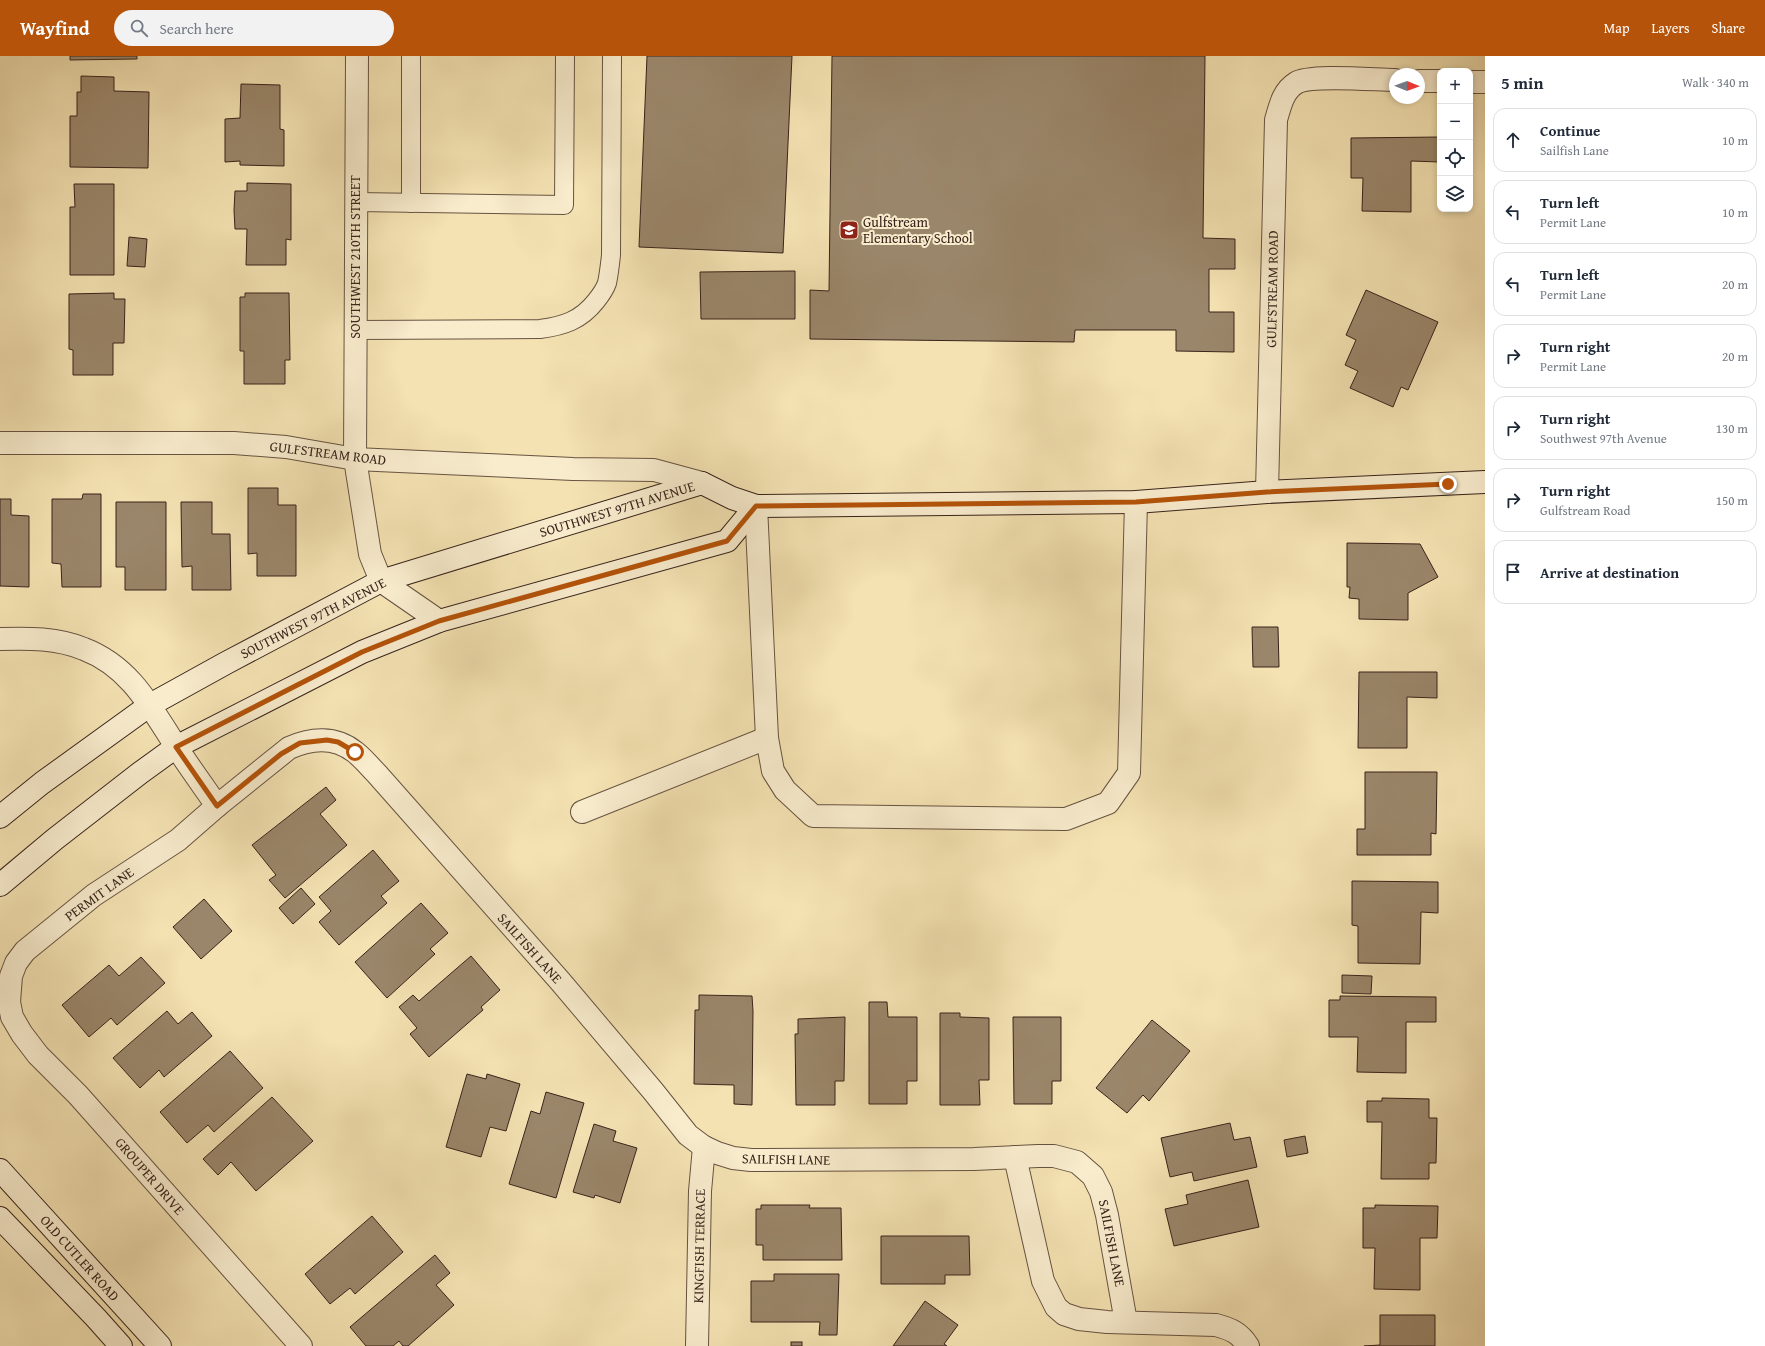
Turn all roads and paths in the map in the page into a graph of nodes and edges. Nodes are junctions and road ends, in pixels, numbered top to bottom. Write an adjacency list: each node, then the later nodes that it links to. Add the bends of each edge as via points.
1 (356, 56): 10 (street, SOUTHWEST 210TH STREET)
2 (411, 56): 11 (lane)
3 (565, 56): 11 (lane, via 564,204)
4 (612, 56): 12 (lane, via 611,255 607,284 584,315 558,327 540,329)
5 (1389, 80): 17 (street, GULFSTREAM ROAD, via 1314,79 1297,82 1280,103 1276,120)
6 (1425, 81): 7 (street)
7 (1437, 81)
8 (1473, 82): 9 (street)
9 (1485, 82)
10 (356, 202): 11 (lane); 12 (street, SOUTHWEST 210TH STREET)
11 (411, 203)
12 (355, 330): 14 (street, SOUTHWEST 210TH STREET)
13 (0, 443): 14 (street, GULFSTREAM ROAD, via 234,443 286,447)
14 (355, 459): 16 (street, GULFSTREAM ROAD, via 654,470); 20 (street, SOUTHWEST 210TH STREET, via 370,554)
15 (1485, 482): 17 (street)
16 (702, 483): 19 (street, SOUTHWEST 97TH AVENUE, via 732,498); 20 (street, SOUTHWEST 97TH AVENUE)
17 (1267, 492): 18 (street)
18 (1136, 502): 19 (street); 24 (street, via 1129,773 1108,803 1066,819 813,816 785,790 773,771)
19 (756, 506): 21 (street, via 727,541); 24 (street)
20 (382, 582): 21 (street); 23 (street, SOUTHWEST 97TH AVENUE)
21 (439, 621): 26 (street, via 362,652)
22 (0, 639): 23 (street, via 65,643 99,655 120,670)
23 (150, 705): 26 (street); 29 (street, SOUTHWEST 97TH AVENUE, via 42,783)
24 (767, 738): 28 (street)
25 (327, 740): 27 (street, PERMIT LANE, via 300,743 289,748); 32 (street, SAILFISH LANE, via 338,742 355,752 377,774 560,981 678,1124)
26 (176, 747): 27 (street); 30 (street, via 55,839)
27 (217, 806): 31 (street, PERMIT LANE, via 178,840 94,895 26,951 16,963 11,976)
28 (582, 812)
29 (0, 817)
30 (0, 885)
31 (9, 1002): 39 (street, GROUPER DRIVE, via 12,1017 38,1055 78,1095)
32 (704, 1147): 33 (street, SAILFISH LANE, via 733,1158 751,1160); 40 (street, KINGFISH TERRACE, via 700,1191)
33 (1015, 1157): 36 (street, via 1043,1281 1056,1306 1064,1314 1079,1319); 36 (street, SAILFISH LANE, via 1068,1158 1077,1162 1093,1176 1106,1210)
34 (0, 1170): 38 (street, OLD CUTLER ROAD)
35 (0, 1218): 37 (street, OLD CUTLER ROAD)
36 (1126, 1322): 41 (street, via 1216,1325 1237,1333)
37 (121, 1346)
38 (160, 1346)
39 (301, 1346)
40 (697, 1346)
41 (1248, 1346)

